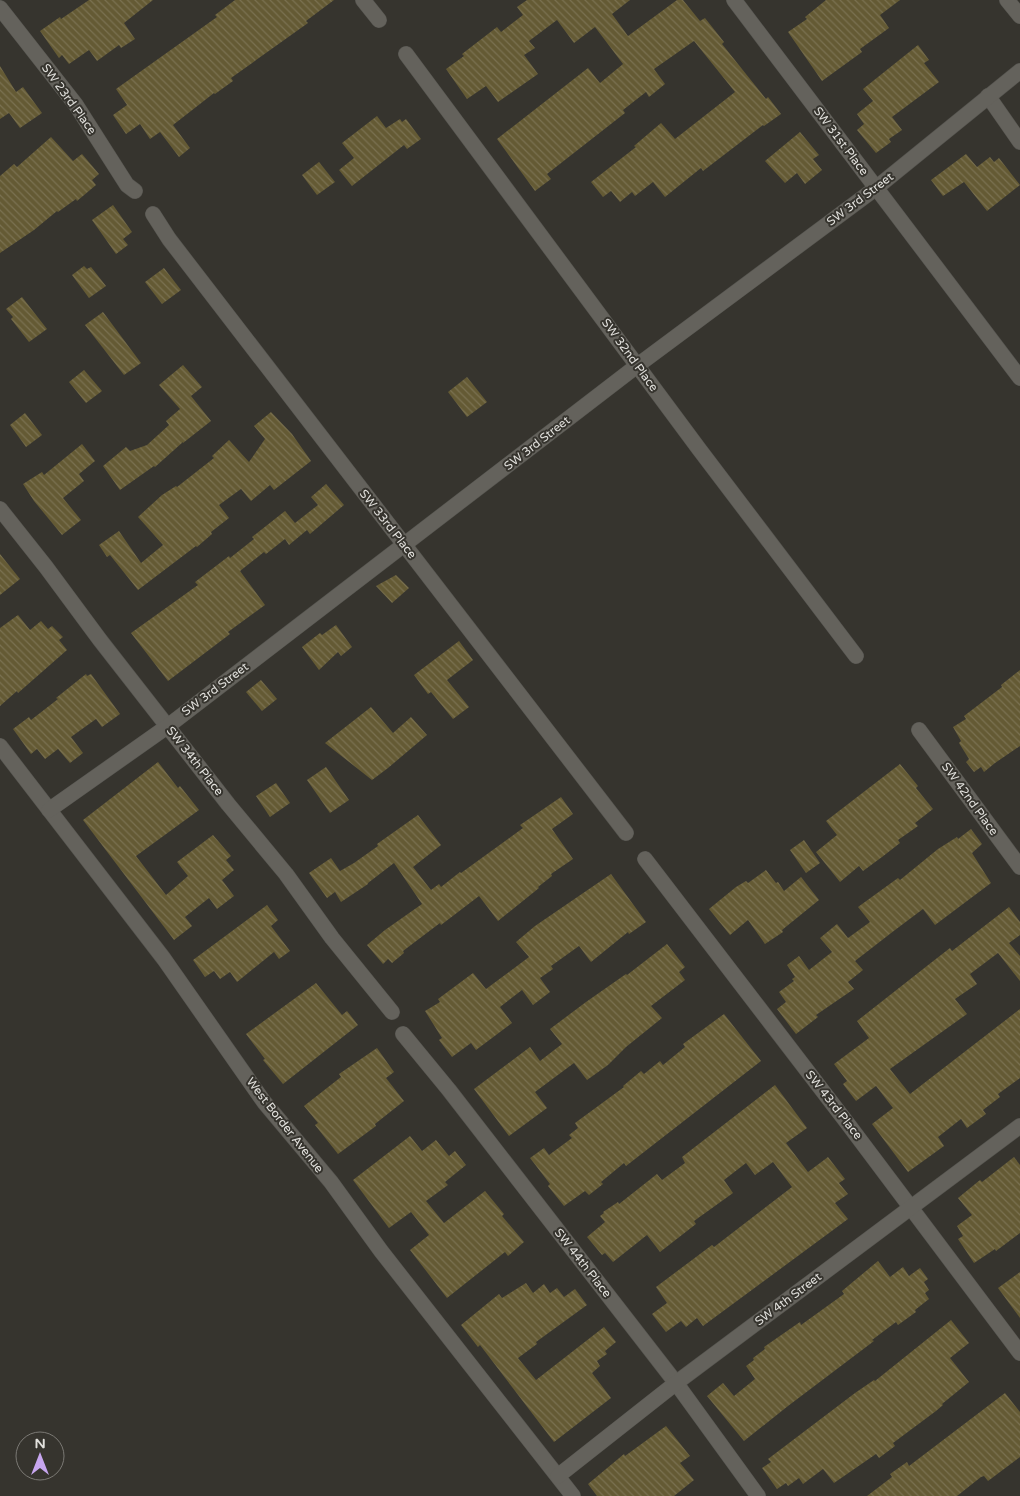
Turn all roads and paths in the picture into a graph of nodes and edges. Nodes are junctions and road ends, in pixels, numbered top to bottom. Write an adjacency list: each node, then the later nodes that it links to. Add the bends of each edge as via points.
1 (364, 0): 6 (street)
2 (734, 0): 11 (street, SW 31st Place)
3 (1007, 0): 5 (street)
4 (0, 8): 12 (street, SW 23rd Place, via 76,105 127,185)
5 (1020, 16)
6 (379, 20)
7 (406, 54): 14 (street, SW 32nd Place)
8 (1020, 71): 9 (street, SW 3rd Street)
9 (988, 96): 10 (street); 11 (street, SW 3rd Street)
10 (1020, 142)
11 (876, 188): 14 (street, SW 3rd Street); 15 (street, SW 31st Place)
12 (135, 191)
13 (153, 214): 17 (street, SW 33rd Place)
14 (638, 365): 17 (street, SW 3rd Street); 18 (street, SW 32nd Place)
15 (1020, 378)
16 (0, 509): 19 (street, SW 34th Place)
17 (404, 546): 19 (street, SW 3rd Street); 23 (street, SW 33rd Place)
18 (856, 656)
19 (168, 726): 22 (street, SW 3rd Street); 26 (street, SW 34th Place)
20 (920, 730): 25 (street, SW 42nd Place)
21 (0, 746): 22 (street, West Border Avenue)
22 (49, 810): 32 (street, West Border Avenue, via 164,959 264,1102 331,1182)
23 (626, 833)
24 (645, 859): 29 (street, SW 43rd Place)
25 (1020, 867)
26 (392, 1012)
27 (403, 1034): 31 (street, SW 44th Place)
28 (1020, 1126): 29 (street, SW 4th Street)
29 (911, 1207): 30 (street, SW 43rd Place); 31 (street, SW 4th Street)
30 (1020, 1353)
31 (676, 1383): 32 (street, SW 4th Street); 34 (street, SW 44th Place)
32 (558, 1476): 33 (street, West Border Avenue)
33 (573, 1496)
34 (758, 1496)

